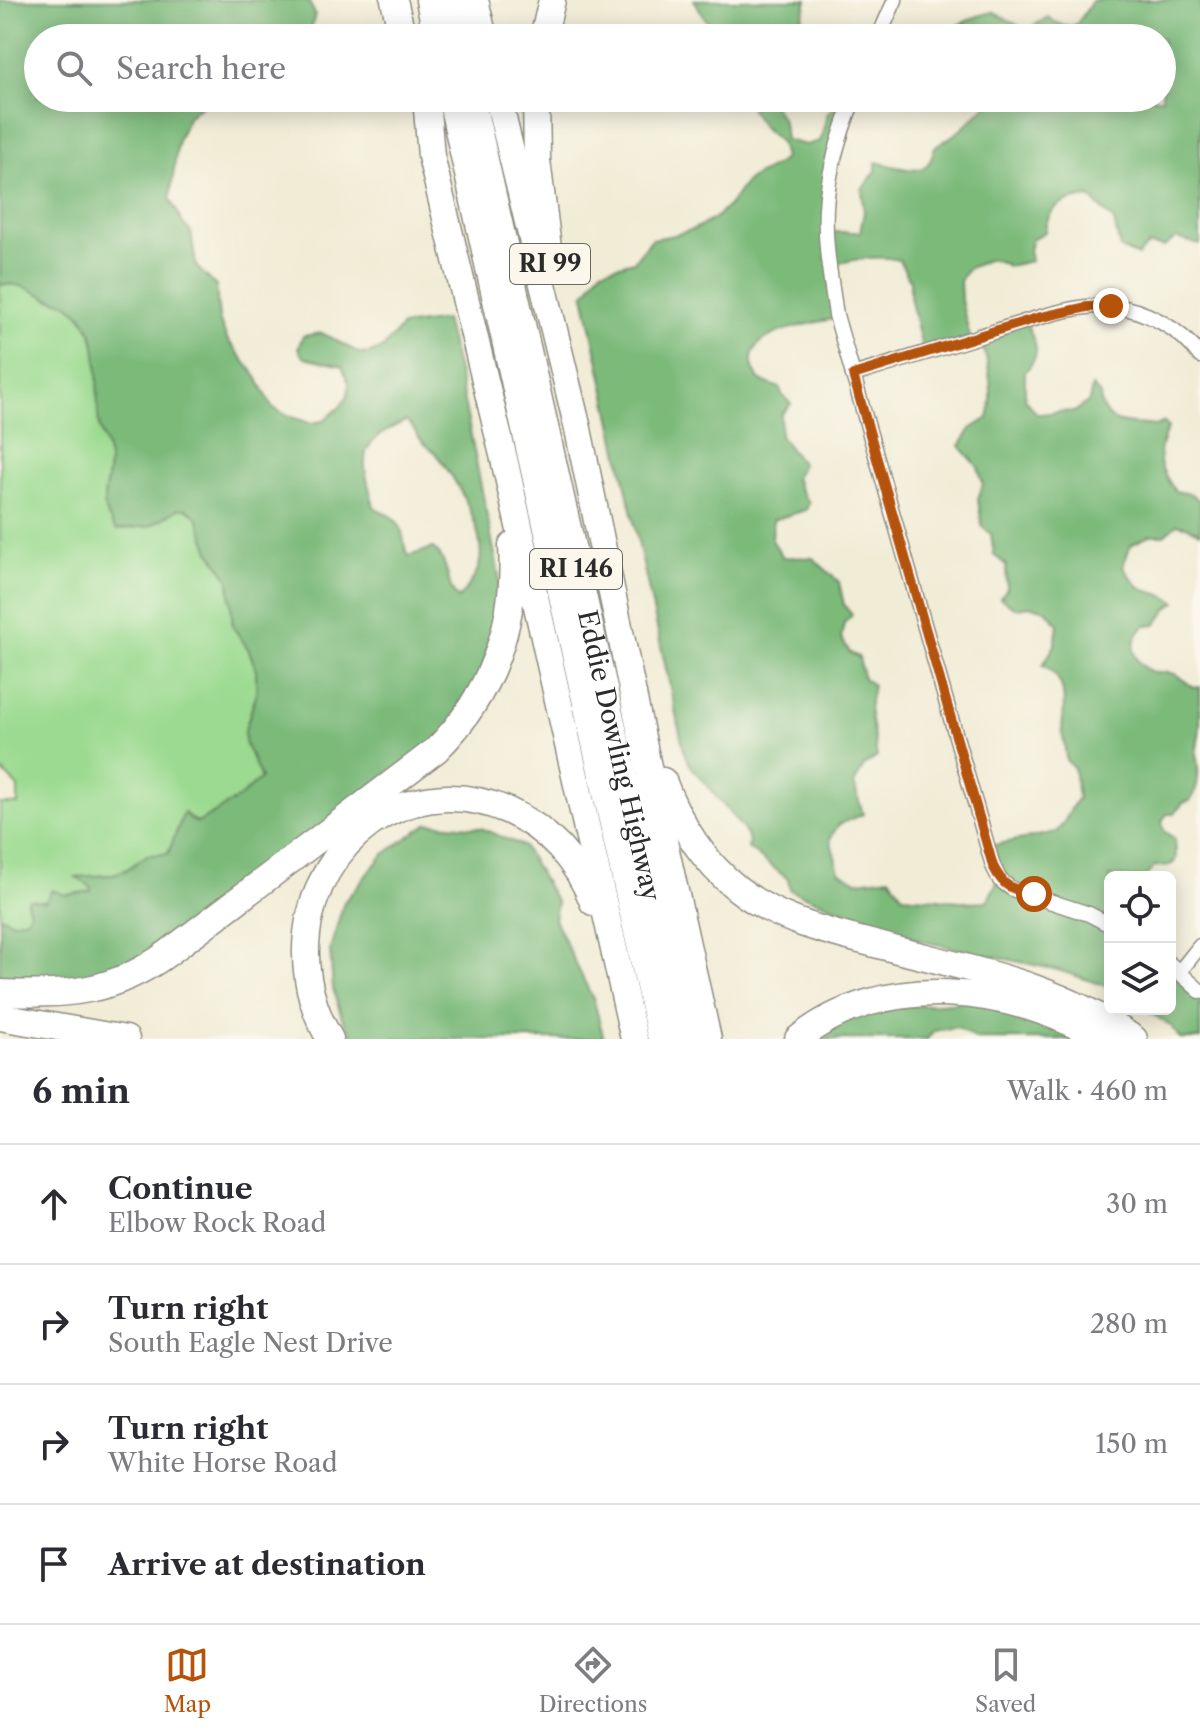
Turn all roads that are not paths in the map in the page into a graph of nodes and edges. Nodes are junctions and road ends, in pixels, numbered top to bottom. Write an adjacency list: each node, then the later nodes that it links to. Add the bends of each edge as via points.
1 (394, 0): 8 (highway)
2 (407, 0): 9 (highway)
3 (429, 0): 10 (highway)
4 (449, 0): 11 (highway)
5 (475, 0): 12 (highway)
6 (552, 0): 13 (highway)
7 (895, 0): 14 (street)
8 (400, 24)
9 (411, 24)
10 (434, 24)
11 (455, 24)
12 (481, 24)
13 (546, 24)
14 (884, 24)
15 (420, 112): 22 (highway)
16 (427, 112): 22 (highway)
17 (454, 112): 39 (highway, Eddie Dowling Highway / RI 146)
18 (474, 112): 40 (highway, Eddie Dowling Highway / RI 146)
19 (501, 112): 25 (highway)
20 (537, 112): 25 (highway, RI 99, via 541,199)
21 (849, 112): 24 (street, via 833,160 826,209 836,315)
22 (431, 156): 26 (highway)
23 (1200, 356): 24 (street, via 1180,335 1145,314 1087,307)
24 (853, 375): 28 (street, via 996,872 1012,889)
25 (578, 429): 27 (highway)
26 (504, 459): 33 (highway, via 512,552 509,614 486,683 447,739 137,973 79,992); 34 (highway)
27 (620, 635): 41 (highway); 44 (highway, via 673,806 695,844 737,889 805,925 1055,995)
28 (1104, 922)
29 (1200, 946): 30 (street)
30 (1176, 966)
31 (1176, 968): 32 (street)
32 (1200, 991)
33 (0, 993)
34 (627, 1004): 37 (highway, via 590,894 557,844 508,809 436,799 396,810 363,831 336,859 318,890 307,928 305,970 311,1000); 38 (highway)
35 (0, 1017): 36 (highway)
36 (126, 1039)
37 (330, 1039)
38 (634, 1039)
39 (661, 1039)
40 (683, 1039)
41 (708, 1039)
42 (798, 1039): 43 (highway, via 851,1010 933,993 1030,1006)
43 (1101, 1039)
44 (1134, 1039)

